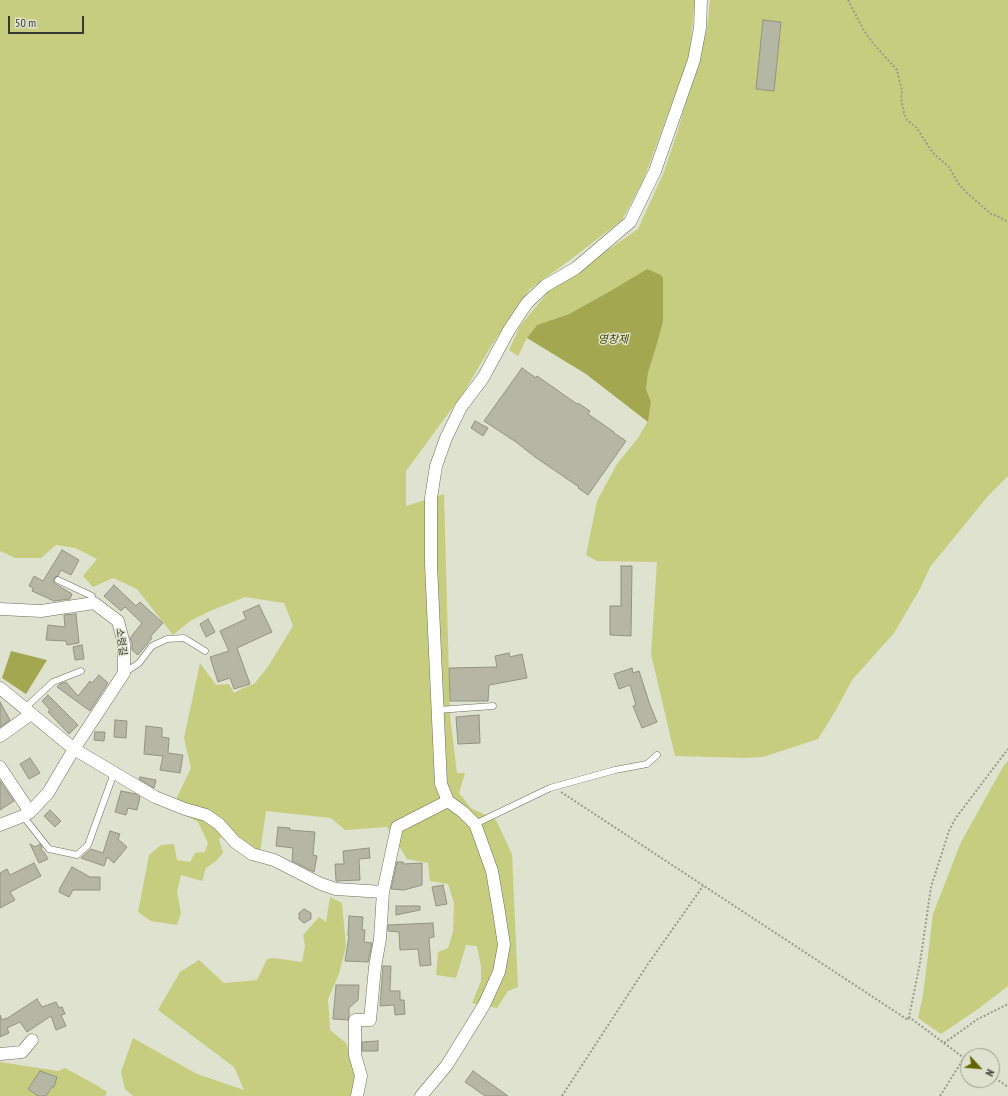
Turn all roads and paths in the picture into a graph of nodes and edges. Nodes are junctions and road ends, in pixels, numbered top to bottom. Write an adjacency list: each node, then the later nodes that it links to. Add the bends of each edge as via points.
1 (701, 0): 12 (street, via 700,28 694,60 655,171 630,222 576,268 545,286 527,303 482,378 461,407 446,438 436,466 431,498 431,564)
2 (848, 0): 3 (path, via 872,42 898,70 901,99 908,120 916,127 933,153 949,167 967,193 991,214)
3 (1008, 222)
4 (58, 580): 5 (lane, via 92,596)
5 (90, 604): 6 (street, via 41,611); 9 (street, 소령길, via 118,620 124,644)
6 (0, 609)
7 (205, 651): 9 (lane, via 184,638 167,639 152,646 140,663)
8 (81, 671): 13 (lane, via 52,682)
9 (124, 673): 16 (street)
10 (0, 688): 13 (street)
11 (493, 706): 12 (lane)
12 (438, 710): 21 (street, via 441,784)
13 (28, 711): 14 (street); 16 (street)
14 (0, 736)
15 (1008, 748): 28 (path, via 948,832 931,887)
16 (74, 749): 19 (street); 22 (street, via 48,793)
17 (657, 756): 20 (lane, via 648,764 615,770)
18 (0, 767): 22 (street)
19 (114, 773): 22 (lane, via 88,845 77,855 49,849); 26 (street, via 154,797 206,815 252,854 274,860 336,889)
20 (554, 787): 23 (lane); 25 (path)
21 (448, 800): 23 (street); 26 (street, via 397,827)
22 (26, 814): 24 (street)
23 (475, 824): 35 (street, via 492,871 499,912 504,945 499,972 484,1006 447,1065)
24 (0, 825)
25 (703, 886): 28 (path, via 908,1020); 36 (path, via 648,964)
26 (383, 892): 34 (street, via 370,1020 356,1020 355,1055 361,1076)
27 (1008, 1004): 30 (path, via 978,1019)
28 (909, 1017): 30 (path)
29 (32, 1040): 31 (street, via 22,1052)
30 (944, 1043): 32 (path)
31 (0, 1054)
32 (960, 1055)
33 (960, 1064): 37 (path)
34 (357, 1096)
35 (422, 1096)
36 (562, 1096)
37 (940, 1096)

